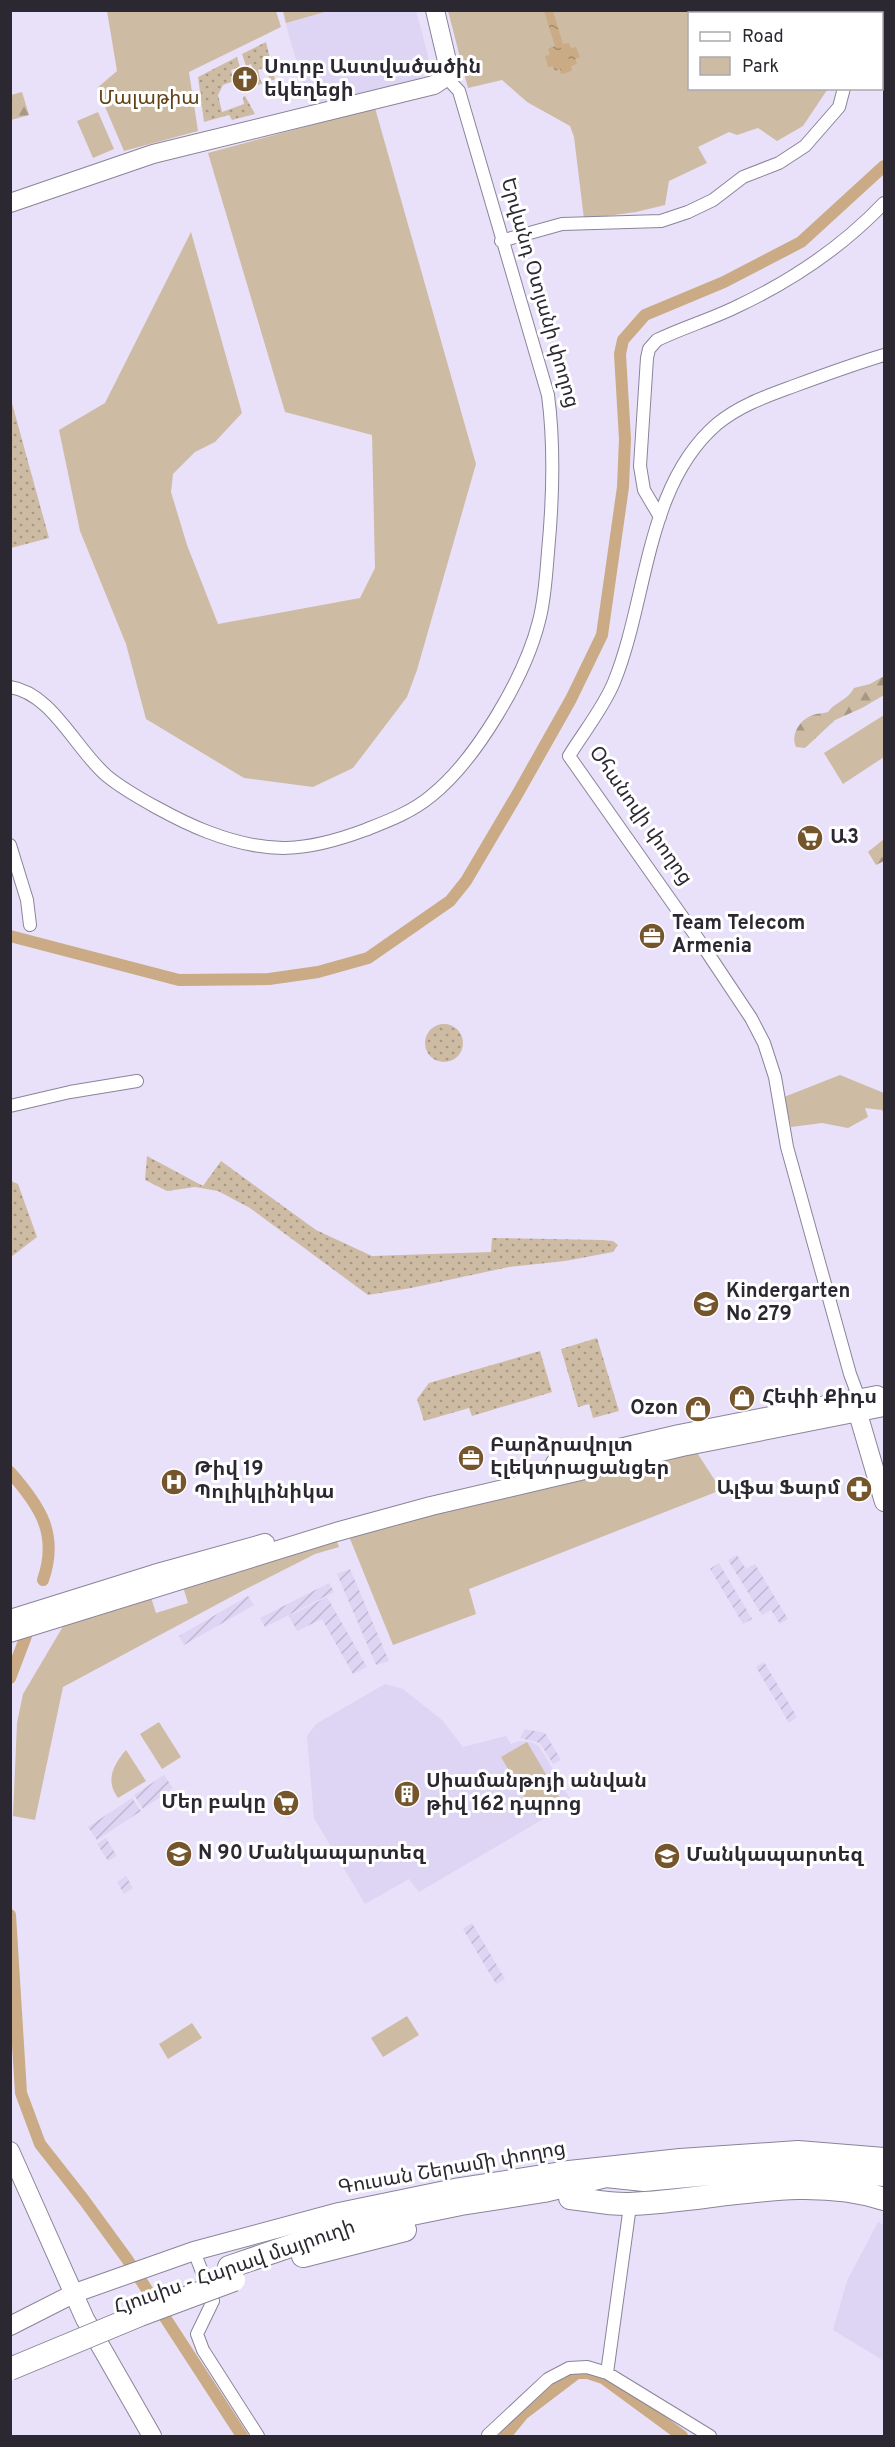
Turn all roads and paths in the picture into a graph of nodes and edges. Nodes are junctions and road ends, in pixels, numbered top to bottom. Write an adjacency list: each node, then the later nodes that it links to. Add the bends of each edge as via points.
1 (435, 10): 2 (main road, Երվանդ Օտյանի փողոց, via 447,61)
2 (446, 77): 4 (main road, via 434,86 153,154); 6 (street, Երվանդ Օտյանի փողոց, via 459,91)
3 (843, 90): 6 (street, via 839,106 805,146 780,163 743,177 713,200 688,212 661,221 562,225)
4 (10, 203)
5 (885, 203): 8 (street, via 812,266 737,307 657,340 649,349 640,466 644,490)
6 (501, 241): 9 (street, Երվանդ Օտյանի փողոց, via 548,395 554,491 546,581 540,621 514,684 472,750 430,797 407,812 334,842 275,849 242,844 206,832 107,776 39,698 24,689)
7 (885, 355): 8 (street, Օհանովի փողոց, via 746,404 717,424 676,474)
8 (660, 517): 15 (street, Օհանովի փողոց, via 613,685 568,756 705,949 764,1043 775,1077 787,1147)
9 (10, 687)
10 (10, 845): 11 (street, via 27,900)
11 (30, 925)
12 (137, 1081): 13 (street)
13 (10, 1106)
14 (885, 1394): 15 (main road)
15 (858, 1405): 16 (main road); 17 (main road, Օհանովի փողոց); 18 (main road, Օհանովի փողոց); 19 (main road, via 681,1440)
16 (885, 1407)
17 (885, 1484)
18 (885, 1502)
19 (335, 1527): 20 (main road, via 154,1574); 21 (main road)
20 (10, 1619)
21 (10, 1633)
22 (10, 2151): 31 (main road)
23 (885, 2157): 24 (main road, Գուսան Շերամի փողոց, via 798,2150 680,2158)
24 (625, 2170): 25 (highway, Հյուսիս - Հարավ մայրուղի, via 644,2180 796,2166); 26 (highway, Հյուսիս - Հարավ մայրուղի); 29 (main road, Գուսան Շերամի փողոց, via 569,2170 422,2194); 30 (highway, Հյուսիս - Հարավ մայրուղի, via 544,2191 343,2228)
25 (885, 2175)
26 (570, 2198): 27 (highway, Հյուսիս - Հարավ մայրուղի, via 628,2204 795,2187 870,2195); 30 (highway, Հյուսիս - Հարավ մայրուղի, via 482,2213)
27 (883, 2209)
28 (629, 2213): 35 (street)
29 (194, 2251): 31 (main road, Գուսան Շերամի փողոց); 37 (street, via 213,2301 197,2334 203,2350)
30 (231, 2273): 33 (highway, Հյուսիս - Հարավ մայրուղի, via 72,2326); 34 (highway, Հյուսիս - Հարավ մայրուղի, bridge)
31 (75, 2293): 32 (main road, Գուսան Շերամի փողոց); 36 (main road, via 85,2319)
32 (10, 2326)
33 (10, 2354)
34 (10, 2369)
35 (607, 2373): 38 (street, via 587,2367 569,2368 548,2379); 39 (street)
36 (152, 2436)
37 (258, 2436)
38 (487, 2436)
39 (710, 2436)

